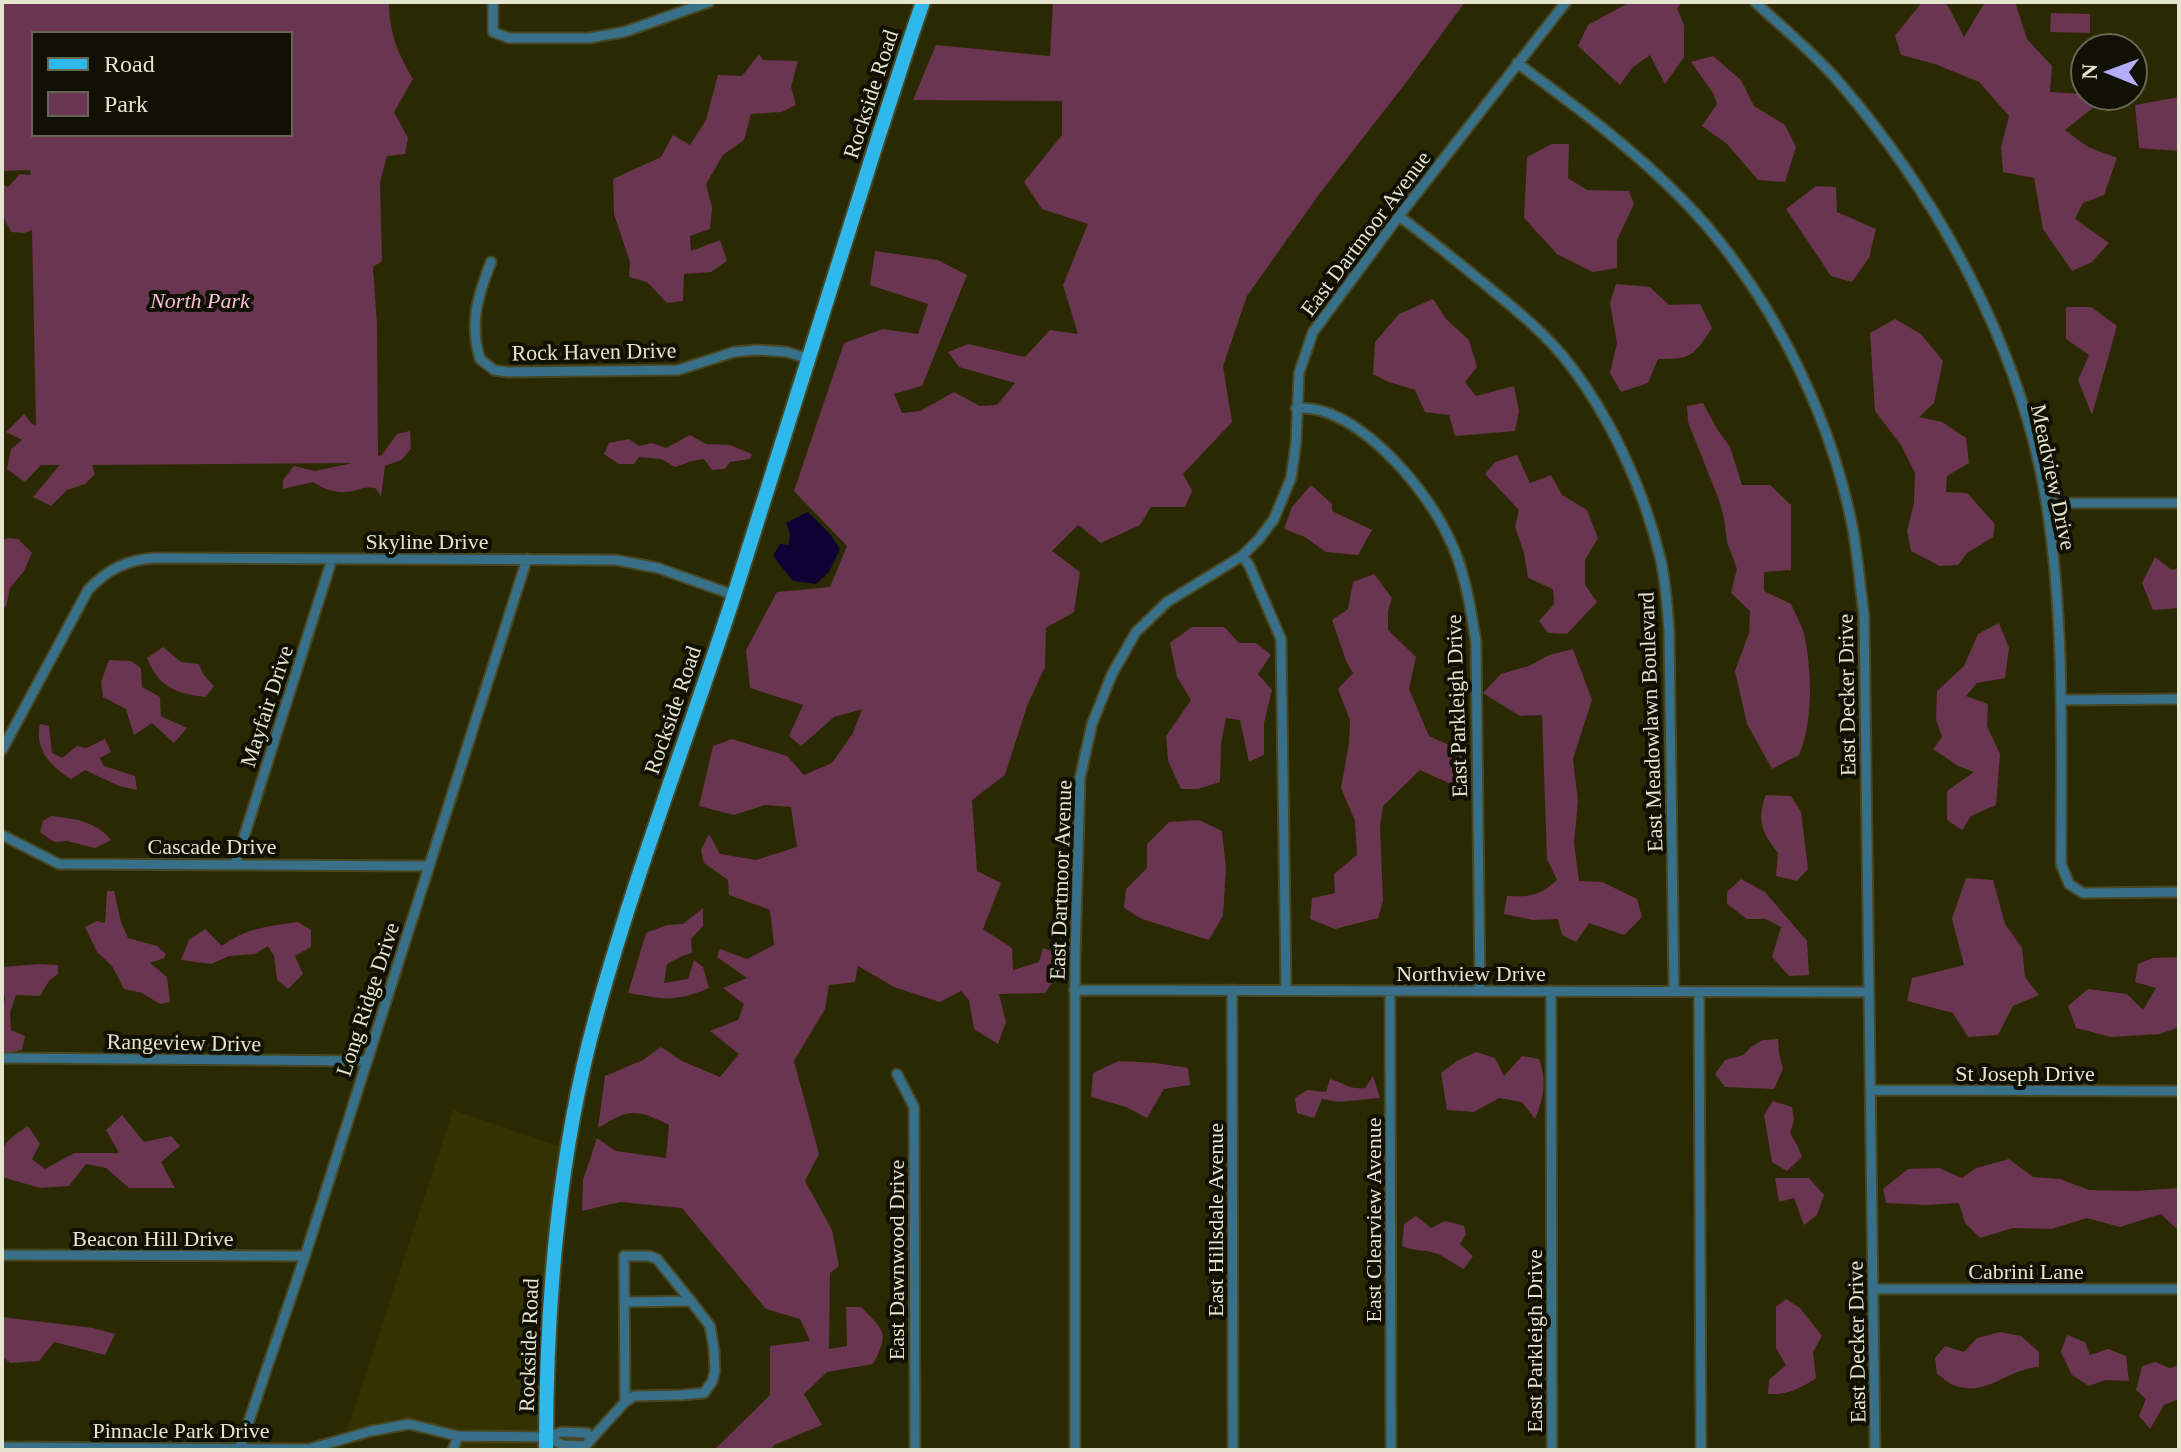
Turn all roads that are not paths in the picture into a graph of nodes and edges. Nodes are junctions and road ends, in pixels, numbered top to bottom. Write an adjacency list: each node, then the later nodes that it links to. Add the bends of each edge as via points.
1 (493, 2): 2 (street, via 493,32 509,38 589,38 624,32)
2 (709, 2)
3 (923, 2): 9 (main road, Rockside Road)
4 (1566, 2): 6 (street, East Dartmoor Avenue)
5 (1755, 2): 11 (street, Meadview Drive, via 1837,79 1902,162 1953,246 2012,377)
6 (1517, 63): 7 (street, East Dartmoor Avenue); 32 (street, East Decker Drive, via 1621,142 1683,200 1735,262 1786,343 1832,452 1853,530 1864,615)
7 (1399, 216): 10 (street, East Dartmoor Avenue, via 1313,332 1299,373); 30 (street, East Meadowlawn Boulevard, via 1522,314 1562,355 1615,436 1638,487 1660,557 1668,618)
8 (491, 262): 9 (street, Rock Haven Drive, via 477,297 475,334 480,359 494,370 678,370 757,350)
9 (809, 359): 16 (main road, Rockside Road)
10 (1296, 408): 13 (street, East Dartmoor Avenue, via 1291,478 1274,519); 27 (street, East Parkleigh Drive, via 1333,414 1396,463 1427,499 1449,537 1467,588 1476,642)
11 (2046, 503): 12 (street); 18 (street, Meadview Drive)
12 (2179, 503)
13 (1242, 556): 24 (street, via 1281,639); 25 (street, East Dartmoor Avenue, via 1167,602 1136,632 1097,711 1080,778)
14 (332, 559): 15 (street, Skyline Drive); 19 (street, Skyline Drive, via 145,558 102,575 88,590); 21 (street, Mayfair Drive)
15 (527, 559): 16 (street, Skyline Drive, via 638,563); 22 (street, Long Ridge Drive)
16 (734, 595): 46 (main road, Rockside Road, via 597,1010 556,1223)
17 (2179, 699): 18 (street)
18 (2061, 700): 23 (street, Meadview Drive, via 2061,864 2069,884 2083,893)
19 (2, 750)
20 (2, 835): 21 (street, Cascade Drive, via 59,864)
21 (235, 865): 22 (street, Cascade Drive)
22 (429, 866): 34 (street, Long Ridge Drive)
23 (2179, 892)
24 (1286, 989): 26 (street, Northview Drive); 28 (street, Northview Drive)
25 (1074, 990): 26 (street, Northview Drive); 52 (street, East Dartmoor Avenue)
26 (1232, 990): 53 (street, East Hillsdale Avenue)
27 (1480, 990): 28 (street, Northview Drive); 29 (street, Northview Drive)
28 (1390, 991): 54 (street, East Clearview Avenue)
29 (1551, 991): 30 (street, Northview Drive); 55 (street, East Parkleigh Drive)
30 (1674, 992): 31 (street, Northview Drive)
31 (1699, 992): 32 (street, Northview Drive); 56 (street)
32 (1868, 992): 36 (street, East Decker Drive)
33 (2, 1058): 34 (street, Rangeview Drive)
34 (365, 1061): 39 (street, Long Ridge Drive)
35 (897, 1074): 51 (street, East Dawnwood Drive, via 914,1107)
36 (1870, 1090): 37 (street, St Joseph Drive); 40 (street, East Decker Drive)
37 (2179, 1091)
38 (2, 1255): 39 (street, Beacon Hill Drive)
39 (305, 1256): 49 (street, Long Ridge Drive)
40 (1873, 1289): 41 (street, Cabrini Lane); 57 (street, East Decker Drive)
41 (2179, 1289)
42 (691, 1301): 43 (street); 43 (street, via 657,1259 624,1256); 44 (street, via 710,1326 712,1382 704,1393 634,1396)
43 (624, 1302): 44 (street)
44 (625, 1402): 47 (street)
45 (458, 1436): 46 (street, Pinnacle Park Drive); 49 (street, Pinnacle Park Drive, via 409,1424 309,1449); 50 (street)
46 (546, 1444): 47 (street, Pinnacle Park Drive, via 562,1432 587,1433)
47 (590, 1446)
48 (2, 1447): 49 (street, Pinnacle Park Drive)
49 (240, 1449)
50 (453, 1450)
51 (915, 1450)
52 (1075, 1450)
53 (1233, 1450)
54 (1391, 1450)
55 (1552, 1450)
56 (1701, 1450)
57 (1875, 1450)

